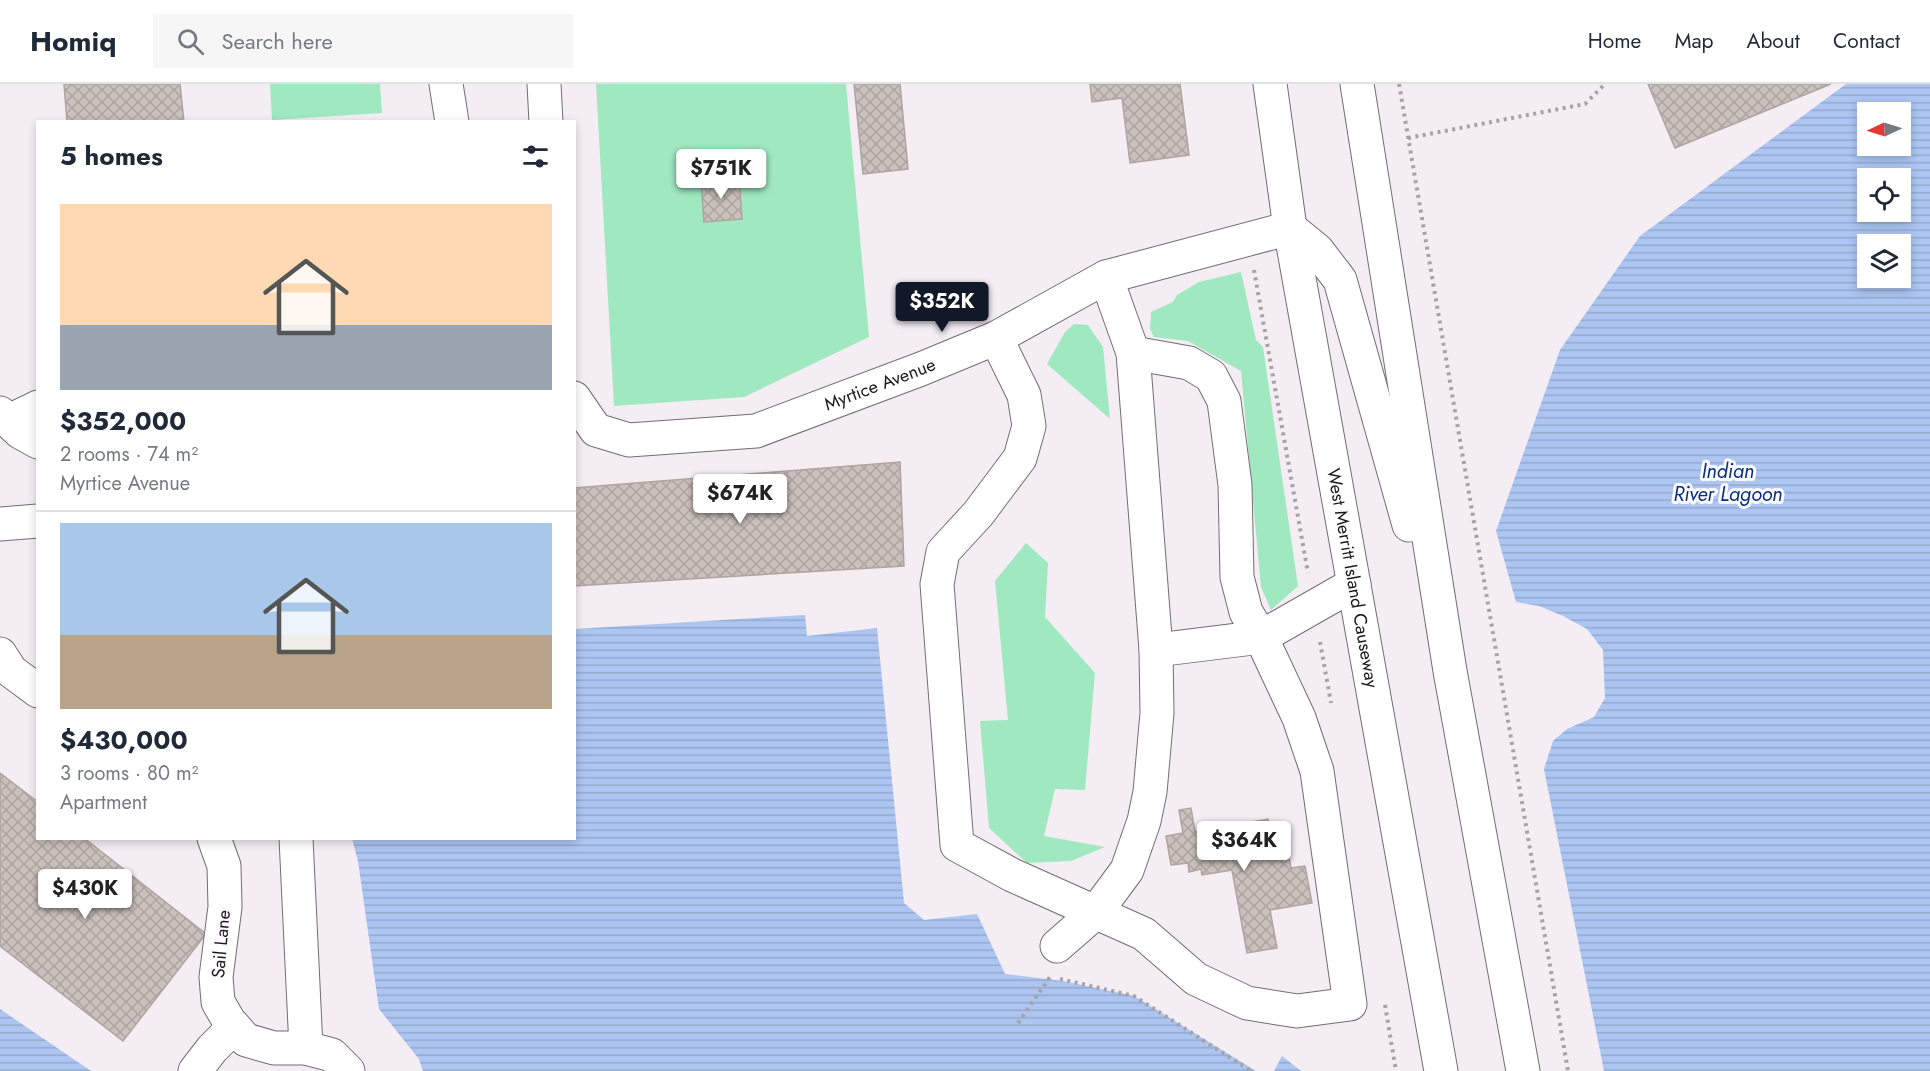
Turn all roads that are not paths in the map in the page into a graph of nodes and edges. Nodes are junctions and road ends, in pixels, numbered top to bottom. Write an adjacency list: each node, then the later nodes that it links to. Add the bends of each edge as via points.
1 (446, 84): 5 (main road)
2 (544, 84): 6 (main road)
3 (1270, 84): 7 (main road, West Merritt Island Causeway)
4 (1357, 84): 20 (main road)
5 (452, 120)
6 (546, 120)
7 (1290, 228): 8 (main road, Myrtice Avenue); 16 (main road, West Merritt Island Causeway); 20 (main road, via 1317,250 1340,280)
8 (1106, 277): 9 (main road, Myrtice Avenue); 10 (main road)
9 (996, 338): 11 (main road, Myrtice Avenue, via 756,431 629,440 596,430); 24 (main road, via 1024,395 1029,426 1020,458 943,552 937,584 957,845 1012,875)
10 (1133, 353): 17 (main road, via 1189,363 1211,376 1224,401 1234,485 1237,577 1246,612); 18 (main road)
11 (576, 401)
12 (16, 414): 13 (main road, via 20,432)
13 (36, 441)
14 (36, 520): 15 (main road)
15 (0, 524)
16 (1354, 584): 17 (main road); 30 (main road, West Merritt Island Causeway)
17 (1261, 637): 18 (main road); 24 (main road, via 1299,718 1317,771 1350,1004 1297,1011 1247,1003 1196,980 1144,934)
18 (1156, 650): 24 (main road, via 1157,713 1144,821 1127,870)
19 (0, 654): 21 (main road, via 11,671)
20 (1450, 671): 31 (main road)
21 (36, 690)
22 (215, 840): 26 (main road, Sail Lane, via 224,866 225,907 216,977 218,1002)
23 (296, 840): 27 (main road)
24 (1096, 912): 25 (main road)
25 (1054, 960)
26 (234, 1027): 27 (main road, Sail Lane, via 246,1040 274,1048); 28 (main road)
27 (306, 1048): 29 (main road, Sail Lane, via 332,1056)
28 (195, 1071)
29 (348, 1071)
30 (1441, 1071)
31 (1523, 1071)

